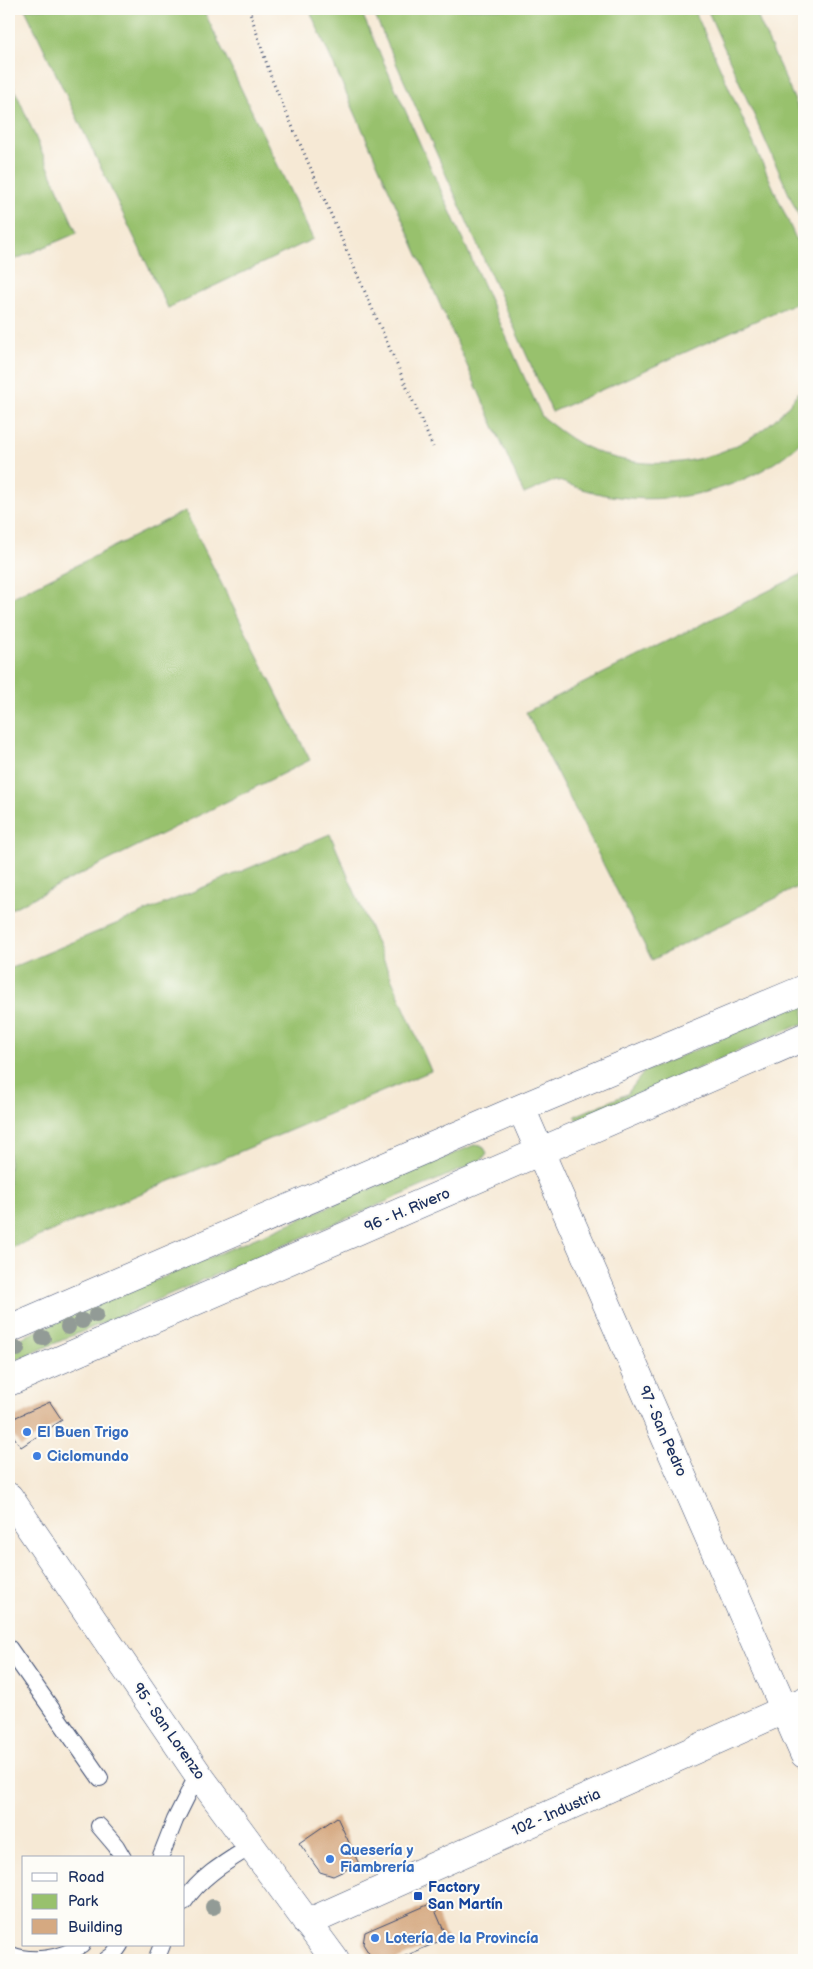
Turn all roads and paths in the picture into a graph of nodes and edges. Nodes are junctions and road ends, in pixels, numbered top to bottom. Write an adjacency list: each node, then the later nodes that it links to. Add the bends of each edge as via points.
1 (249, 9): 2 (path, via 272,80)
2 (433, 447)
3 (804, 989): 5 (street)
4 (804, 1037): 6 (street, 96 - H. Rivero)
5 (521, 1108): 6 (street, 97 - San Pedro); 7 (street)
6 (541, 1152): 8 (street, 96 - H. Rivero); 11 (street, 97 - San Pedro)
7 (9, 1329)
8 (9, 1382)
9 (9, 1497): 13 (street, 95 - San Lorenzo)
10 (9, 1648): 14 (lane)
11 (794, 1705): 12 (street, 97 - San Pedro); 20 (street, 102 - Industria)
12 (804, 1754)
13 (198, 1774): 16 (street, 95 - San Lorenzo); 18 (lane)
14 (100, 1778)
15 (99, 1826): 17 (lane)
16 (250, 1846): 19 (lane, via 192,1889); 20 (street, 95 - San Lorenzo)
17 (122, 1856)
18 (160, 1856)
19 (185, 1900)
20 (308, 1923): 27 (street, 95 - San Lorenzo)
21 (80, 1946): 24 (lane, via 49,1959)
22 (119, 1946): 25 (lane)
23 (162, 1946): 26 (lane)
24 (12, 1955)
25 (106, 1960)
26 (156, 1960)
27 (335, 1960)

